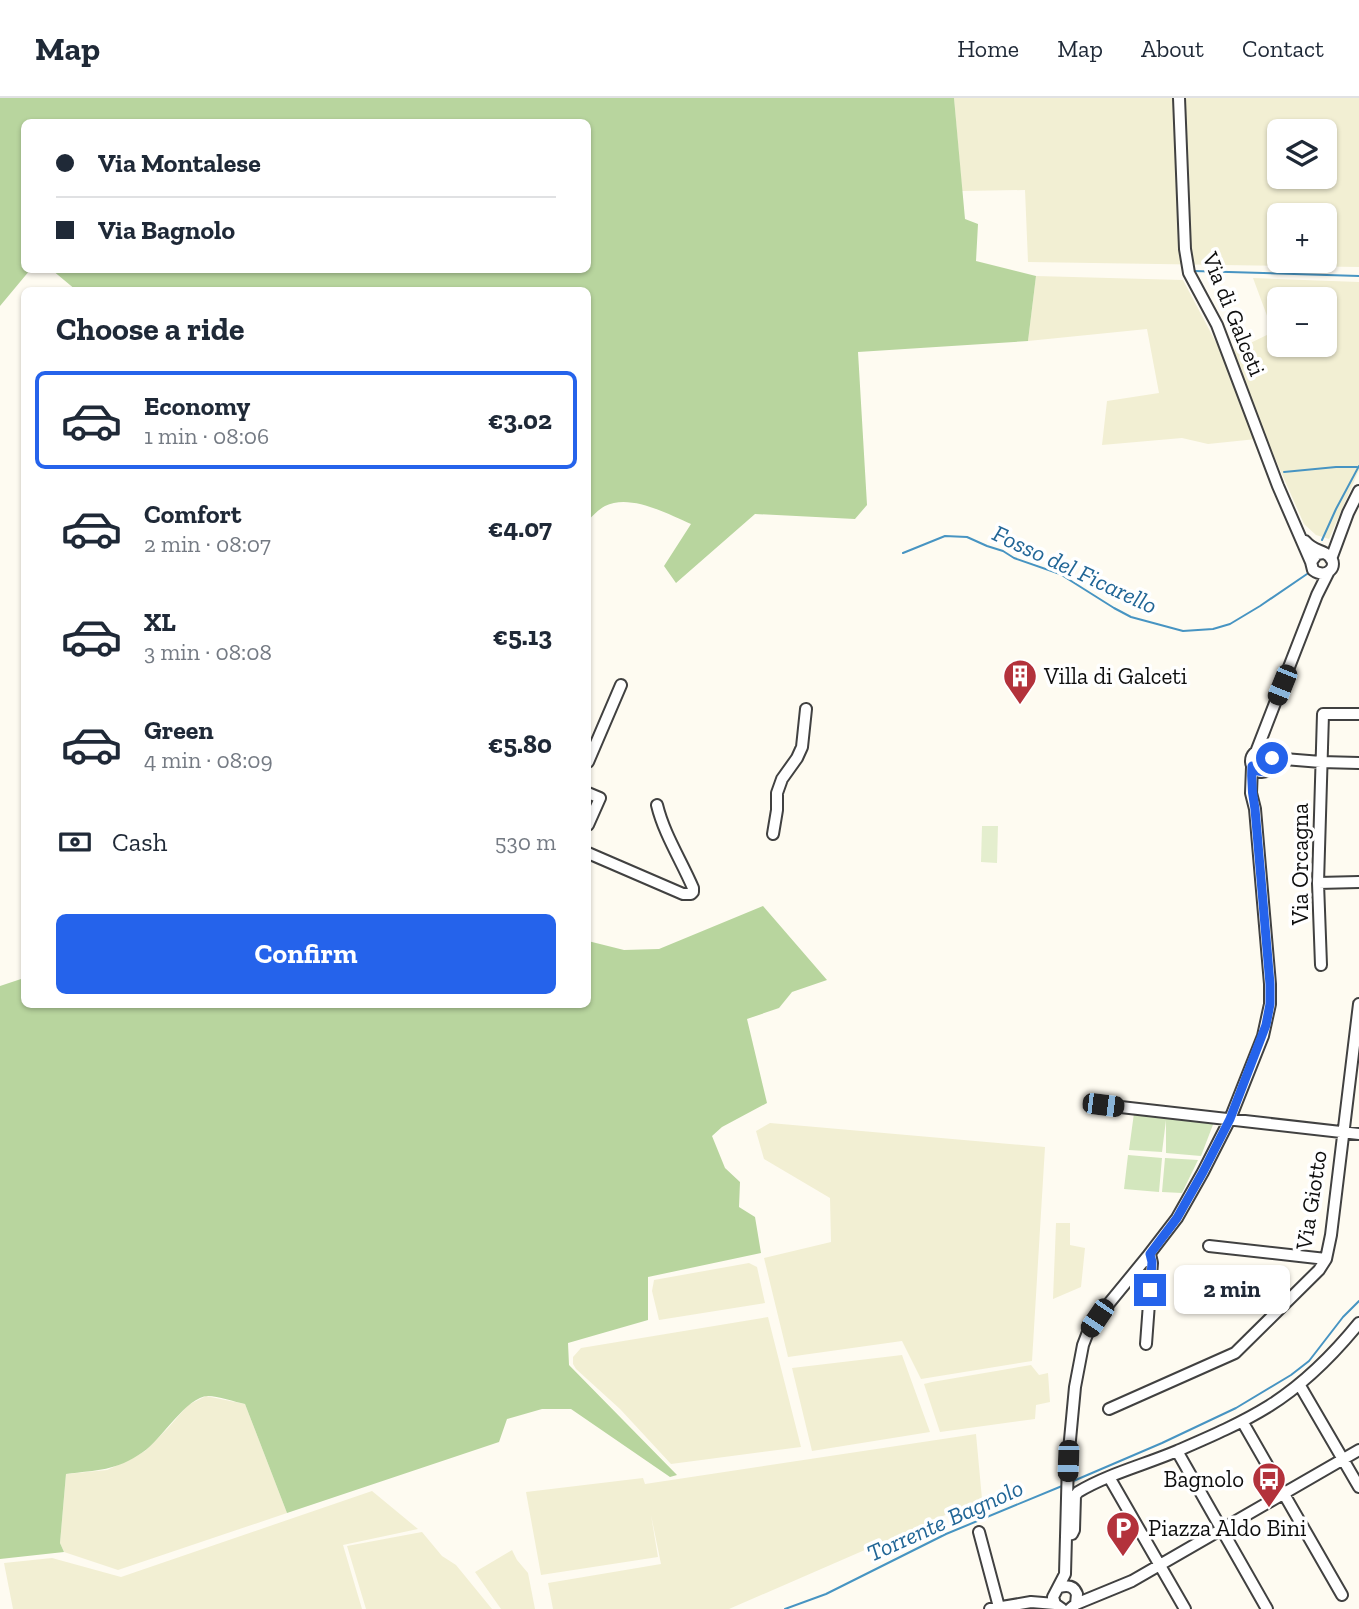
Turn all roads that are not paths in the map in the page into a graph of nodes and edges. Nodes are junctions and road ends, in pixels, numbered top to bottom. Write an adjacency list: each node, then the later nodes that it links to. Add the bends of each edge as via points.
1 (1179, 98): 3 (street, Via di Galceti, via 1189,273 1217,325)
2 (1359, 491): 4 (street, via 1338,544)
3 (1301, 536): 4 (street, Via di Galceti, via 1311,548); 5 (street, Via di Galceti)
4 (1326, 555): 5 (street, via 1317,554); 6 (street, via 1332,568)
5 (1312, 566): 6 (street, via 1321,574); 7 (street, Via di Galceti)
6 (1328, 573): 7 (street)
7 (1317, 595): 11 (street)
8 (621, 685): 13 (street)
9 (806, 709): 23 (street, via 802,747 777,793)
10 (1359, 713): 15 (street, Via Orcagna, via 1323,714)
11 (1264, 730): 12 (street); 14 (street)
12 (1256, 752): 14 (street); 17 (street)
13 (591, 755)
14 (1270, 755): 15 (street); 18 (street)
15 (1321, 762): 16 (street); 26 (street, Via Orcagna)
16 (1359, 762)
17 (1252, 766): 18 (street); 21 (street)
18 (1265, 772): 21 (street)
19 (591, 794): 22 (street, via 600,798)
20 (657, 805): 24 (street, via 693,888 691,894)
21 (1255, 809): 30 (street, via 1270,1004 1263,1036)
22 (591, 818)
23 (773, 834)
24 (591, 854)
25 (1359, 882): 26 (street)
26 (1318, 883): 27 (street, Via Orcagna)
27 (1321, 965)
28 (1359, 1004): 31 (street, Via Giotto)
29 (1103, 1105): 30 (street)
30 (1230, 1119): 31 (street); 34 (street, via 1177,1218)
31 (1343, 1132): 32 (street); 35 (street, Via Giotto)
32 (1359, 1134)
33 (1209, 1246): 35 (street)
34 (1150, 1254): 38 (street); 50 (street, via 1097,1318 1083,1345 1073,1408)
35 (1326, 1259): 40 (street, Via Giotto, via 1235,1353)
36 (1356, 1327): 37 (street); 39 (street)
37 (1359, 1343)
38 (1146, 1344)
39 (1299, 1384): 41 (street); 44 (street)
40 (1109, 1409)
41 (1242, 1421): 43 (street); 47 (street)
42 (1359, 1450): 44 (street)
43 (1177, 1451): 45 (street); 48 (street)
44 (1343, 1459): 46 (street); 47 (street)
45 (1109, 1478): 50 (street, via 1077,1492 1074,1530); 51 (street)
46 (1359, 1487)
47 (1283, 1494): 48 (street); 54 (street)
48 (1221, 1530): 51 (street); 59 (street)
49 (979, 1532): 57 (street)
50 (1067, 1535): 55 (street, via 1065,1574)
51 (1160, 1566): 53 (street); 58 (street)
52 (1076, 1591): 53 (street); 55 (street, via 1066,1585); 56 (street, via 1078,1599)
53 (1105, 1592): 56 (street)
54 (1342, 1595)
55 (1058, 1598): 57 (street)
56 (1073, 1606)
57 (994, 1608)
58 (1185, 1609)
59 (1267, 1609)

